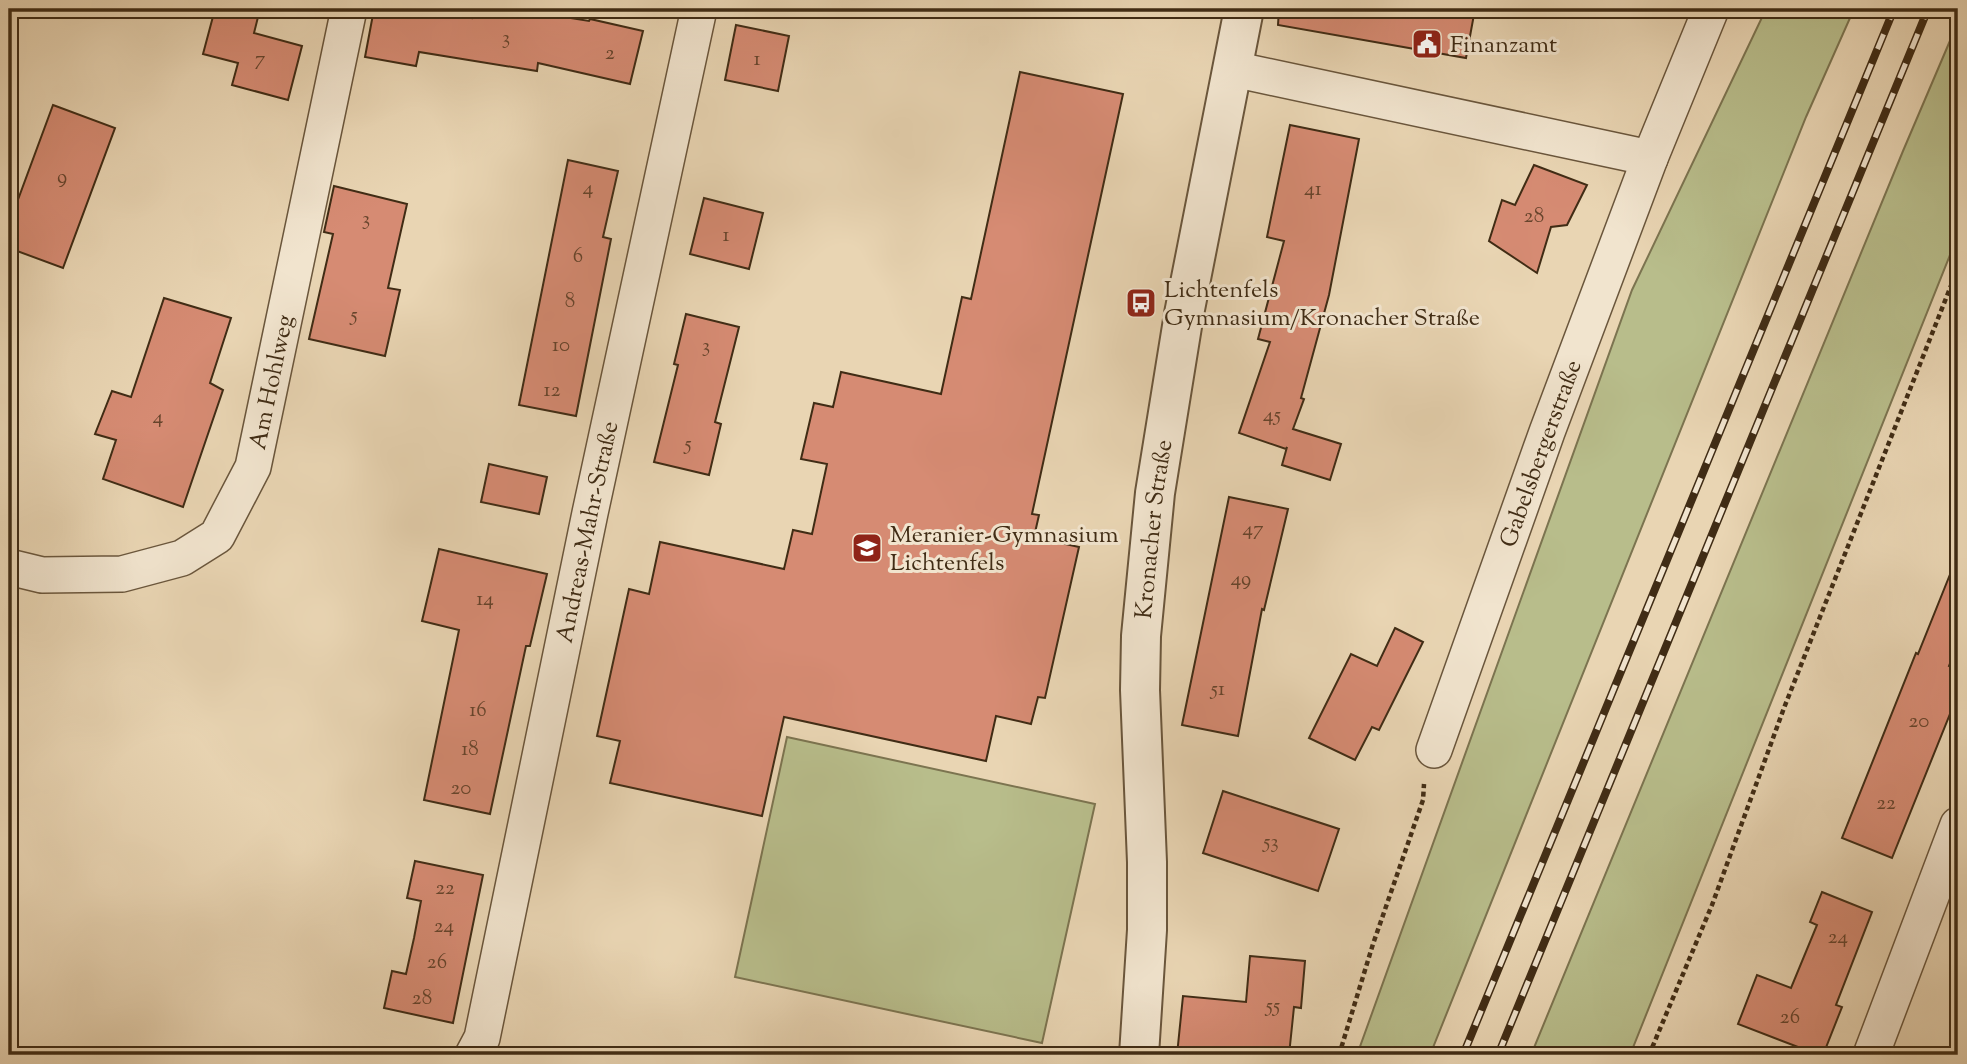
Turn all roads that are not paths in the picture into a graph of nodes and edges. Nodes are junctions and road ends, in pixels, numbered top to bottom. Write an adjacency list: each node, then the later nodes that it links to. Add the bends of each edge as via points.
1 (349, 9): 7 (street, Am Hohlweg, via 253,467 217,536 182,558 122,575 42,575)
2 (699, 9): 10 (street, Andreas-Mahr-Straße, via 482,1038)
3 (1244, 9): 5 (street, Kronacher Straße)
4 (1711, 9): 6 (street, Gabelsbergerstraße)
5 (1233, 69): 6 (street); 11 (street, Kronacher Straße, via 1193,263 1155,493 1141,636 1147,930)
6 (1650, 158): 8 (street, Gabelsbergerstraße)
7 (9, 567)
8 (1434, 750)
9 (1958, 825): 12 (street)
10 (473, 1055)
11 (1139, 1055)
12 (1871, 1055)

